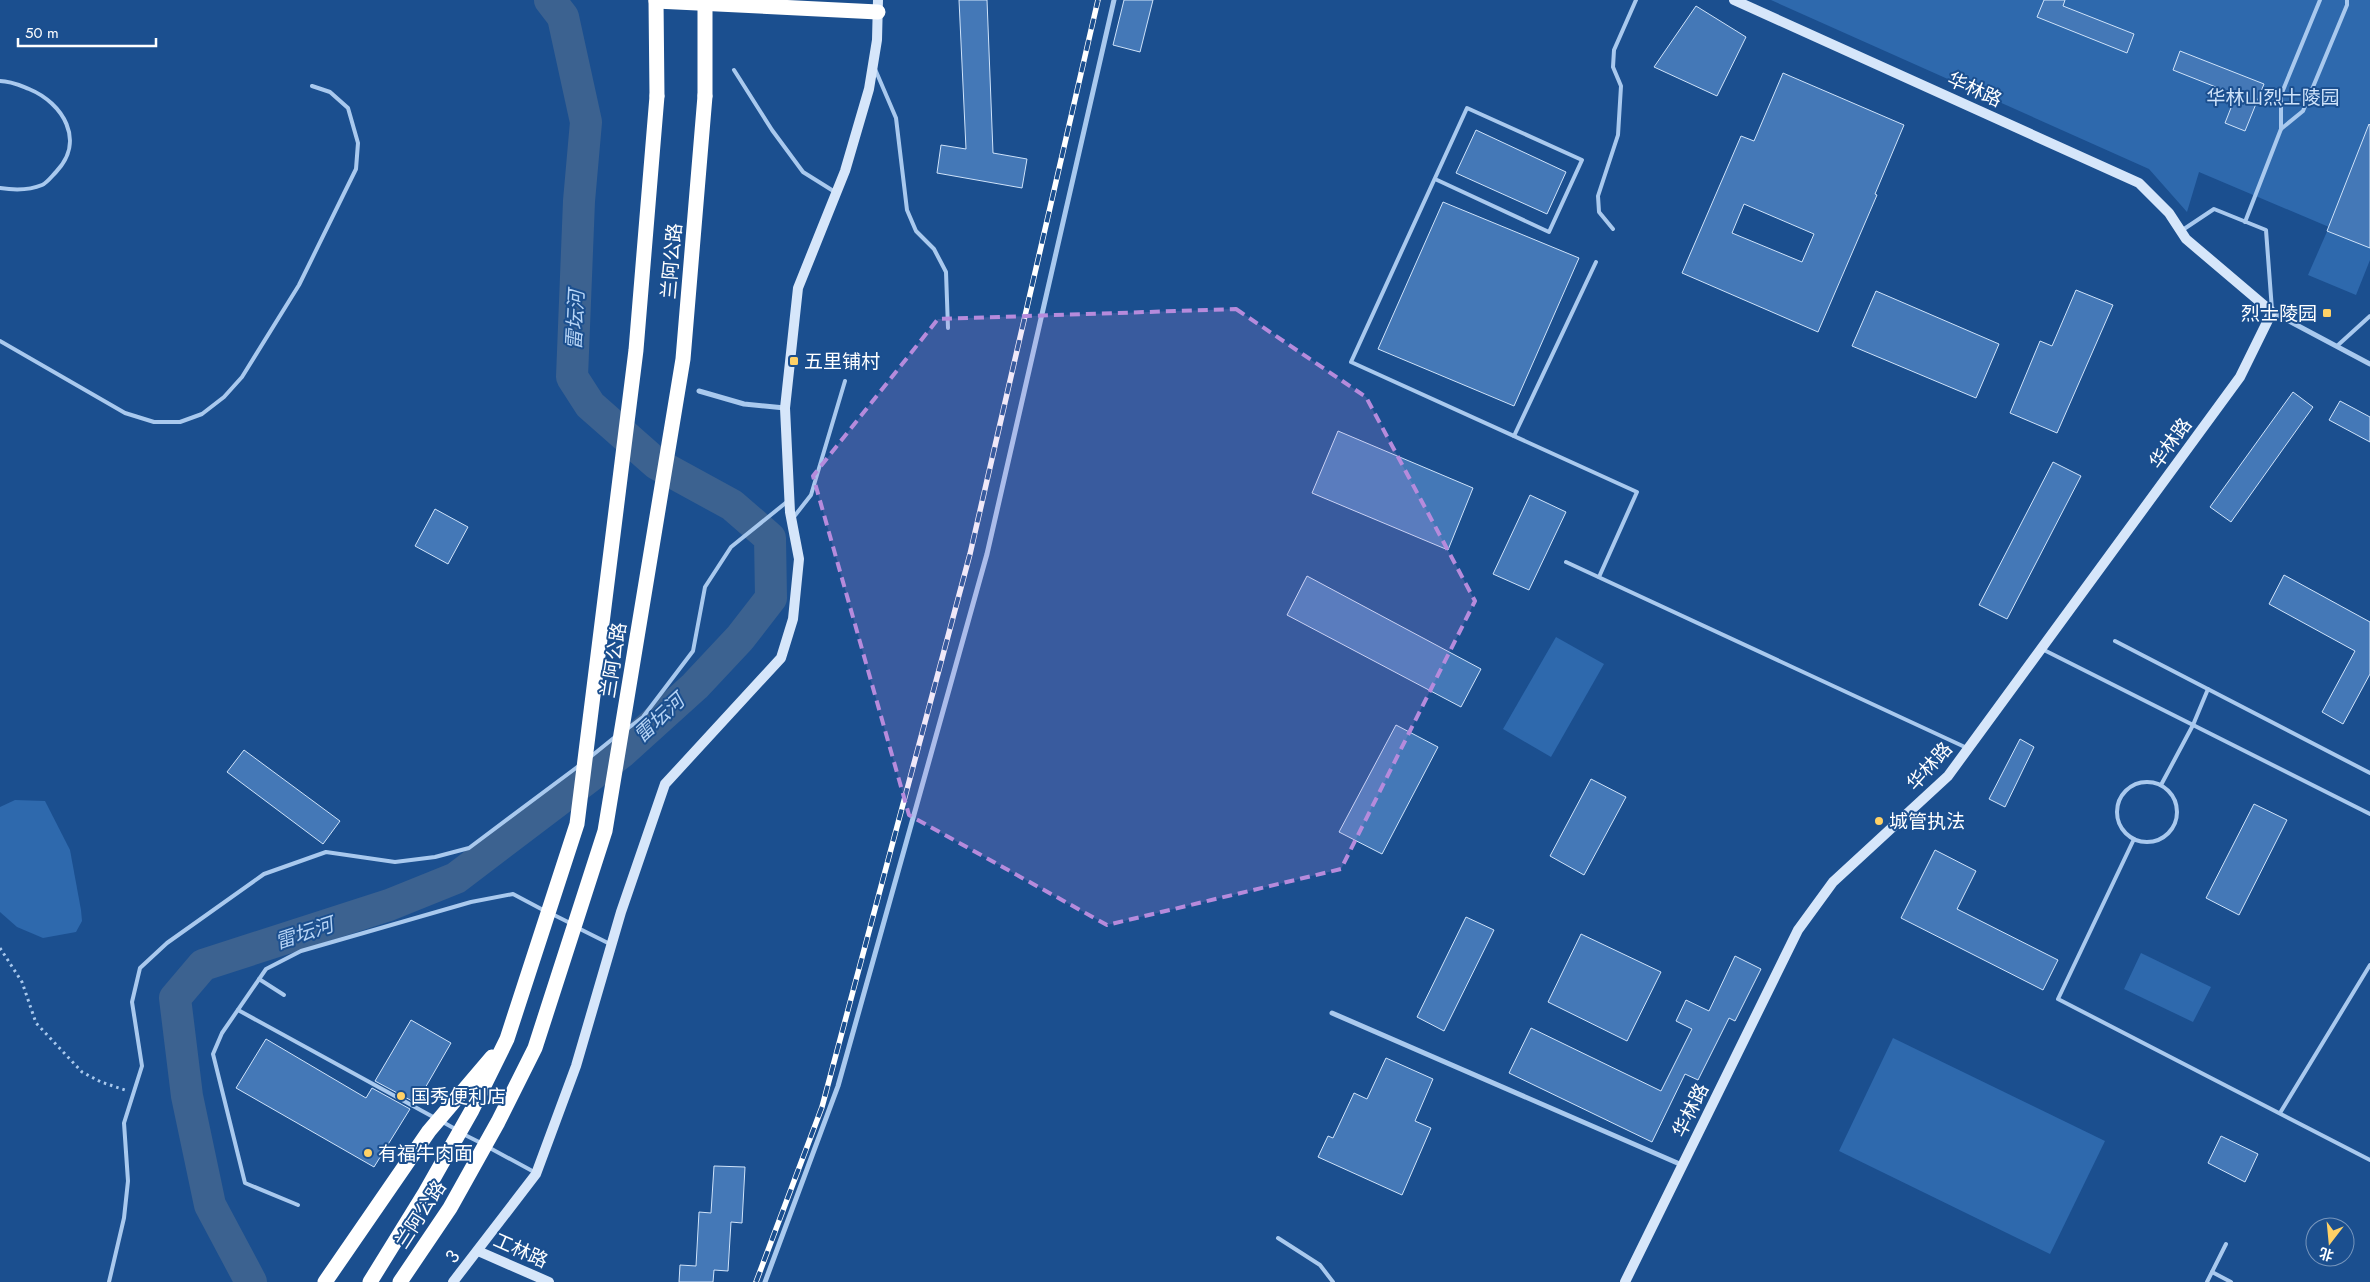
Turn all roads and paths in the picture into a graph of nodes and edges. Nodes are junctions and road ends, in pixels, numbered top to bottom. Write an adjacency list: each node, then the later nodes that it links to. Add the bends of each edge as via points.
1 (656, 0): 7 (highway); 51 (highway, 兰阿公路, bridge, via 658,96 636,350 577,824)
2 (1114, 0): 68 (street, via 987,554 838,1086)
3 (1636, 0): 18 (lane, via 1614,50 1613,68 1621,86 1618,135 1598,196 1599,212)
4 (1734, 0): 19 (street, 华林路, via 2139,183)
5 (2320, 0): 13 (lane, via 2281,95)
6 (2347, 0): 13 (lane, via 2303,111)
7 (705, 1): 8 (highway); 65 (highway, 兰阿公路, bridge, via 705,96 683,359 605,831 534,1048 498,1122 450,1208)
8 (878, 6): 9 (street, 3)
9 (873, 64): 16 (street, 3, via 869,89); 23 (lane, via 896,118 907,210 916,231 934,249 946,272)
10 (734, 70): 16 (lane, via 803,172)
11 (0, 81): 15 (lane, via 46,96 64,117 71,141 64,164 43,184 12,190)
12 (312, 86): 24 (lane, via 330,92 348,108 358,143 356,169 299,285 242,377 224,397 202,414 180,422 154,422 125,413)
13 (2281, 129): 17 (lane)
14 (1435, 179): 14 (lane, via 1467,108 1582,160 1549,232); 30 (lane, via 1351,362)
15 (0, 188)
16 (836, 193): 29 (street, 3, via 798,288)
17 (2245, 222): 19 (lane, via 2214,209); 21 (lane, via 2266,230)
18 (1612, 228)
19 (2181, 231): 21 (street, 华林路, via 2186,239)
20 (1596, 262): 30 (lane)
21 (2272, 312): 25 (street, 华林路); 36 (street, 华林路, via 2240,377)
22 (2370, 316): 25 (lane)
23 (948, 328)
24 (0, 340)
25 (2337, 346): 26 (street, 华林路)
26 (2370, 364)
27 (844, 381): 32 (lane, via 811,495)
28 (699, 392): 29 (street, via 744,404)
29 (785, 408): 31 (street, 3)
30 (1514, 436): 34 (lane, via 1638,492)
31 (790, 500): 32 (street, 3); 52 (lane, via 731,547 705,586 693,651 643,717 469,848 435,857 395,862 326,852 264,874 167,943 140,968 132,1002 142,1066)
32 (792, 520): 44 (street, 3, via 799,559 793,619 781,658 665,784)
33 (1566, 562): 34 (lane)
34 (1599, 578): 39 (lane)
35 (2115, 641): 37 (lane)
36 (2042, 649): 38 (lane); 39 (street, 华林路)
37 (2208, 689): 38 (lane); 40 (lane)
38 (2193, 725): 41 (lane); 42 (lane)
39 (1969, 749): 55 (street, 华林路, via 1930,794 1833,882 1798,930)
40 (2370, 773)
41 (2161, 785): 43 (lane, via 2176,803 2178,814 2174,826 2157,841); 43 (lane, via 2150,782 2138,784 2120,798 2119,821 2124,832)
42 (2370, 814)
43 (2134, 839): 53 (lane, via 2058,999)
44 (612, 945): 47 (lane, via 513,894 471,902 301,951 266,969); 56 (street, 3, via 576,1066)
45 (0, 948): 52 (path, via 22,982 36,1023 82,1072)
46 (2370, 965): 53 (lane)
47 (259, 979): 48 (lane); 49 (lane)
48 (284, 994)
49 (238, 1010): 56 (lane); 57 (lane, via 222,1033 213,1054 245,1183)
50 (1332, 1013): 55 (street)
51 (507, 1039): 63 (highway, bridge, via 429,1131); 64 (highway, 兰阿公路, bridge, via 425,1193)
52 (133, 1093): 62 (lane, via 124,1123 128,1181 124,1218)
53 (2280, 1113): 54 (lane)
54 (2370, 1160)
55 (1682, 1165): 70 (street, 华林路)
56 (536, 1174): 60 (street, 3)
57 (298, 1205)
58 (1278, 1238): 69 (lane, via 1320,1265)
59 (2226, 1244): 61 (lane)
60 (478, 1251): 66 (street, 3); 67 (street, 工林路)
61 (2212, 1272): 71 (lane); 72 (lane)
62 (108, 1282)
63 (325, 1282)
64 (370, 1282)
65 (400, 1282)
66 (454, 1282)
67 (549, 1282)
68 (765, 1282)
69 (1332, 1282)
70 (1625, 1282)
71 (2207, 1282)
72 (2231, 1282)

